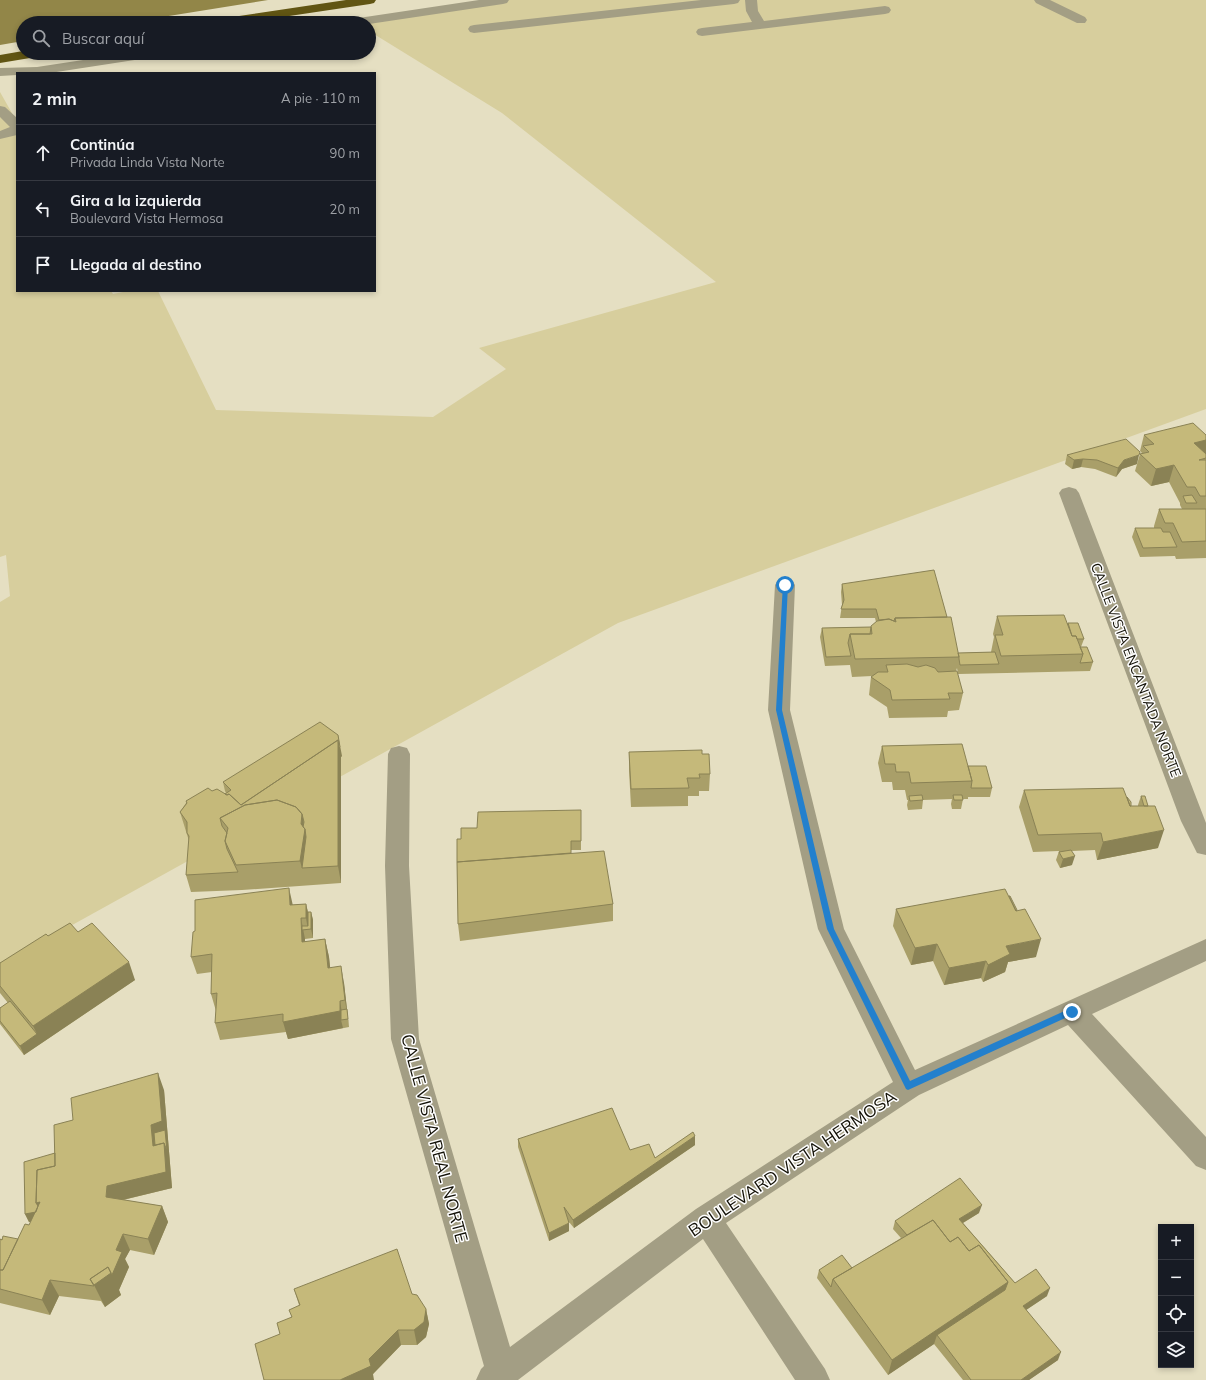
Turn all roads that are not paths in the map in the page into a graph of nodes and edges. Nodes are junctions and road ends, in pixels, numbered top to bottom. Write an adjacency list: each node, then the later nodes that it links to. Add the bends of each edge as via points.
1 (370, 0): 7 (highway)
2 (503, 0): 8 (street)
3 (734, 0): 11 (street, via 609,9)
4 (751, 0): 10 (street, via 752,11)
5 (1040, 0): 9 (street)
6 (885, 10): 10 (street)
7 (265, 16)
8 (376, 19)
9 (1081, 20)
10 (760, 25): 12 (street)
11 (474, 29)
12 (702, 32)
13 (16, 56): 14 (highway)
14 (0, 59)
15 (109, 60): 17 (street)
16 (0, 72): 17 (street)
17 (31, 72)
18 (16, 75): 19 (street)
19 (0, 78)
20 (0, 110): 21 (street)
21 (16, 126)
22 (16, 128): 23 (street)
23 (0, 135)
24 (1069, 493): 27 (street, CALLE VISTA ENCANTADA NORTE, via 1193,821)
25 (785, 585): 30 (street, via 779,710 831,929)
26 (399, 754): 33 (street, CALLE VISTA REAL NORTE, via 397,866 405,1039)
27 (1206, 846)
28 (1206, 949): 29 (street, BOULEVARD VISTA HERMOSA)
29 (1072, 1012): 30 (street, BOULEVARD VISTA HERMOSA); 31 (street)
30 (908, 1086): 32 (street, BOULEVARD VISTA HERMOSA)
31 (1206, 1157)
32 (706, 1219): 33 (street, BOULEVARD VISTA HERMOSA); 34 (street)
33 (497, 1376)
34 (814, 1380)

